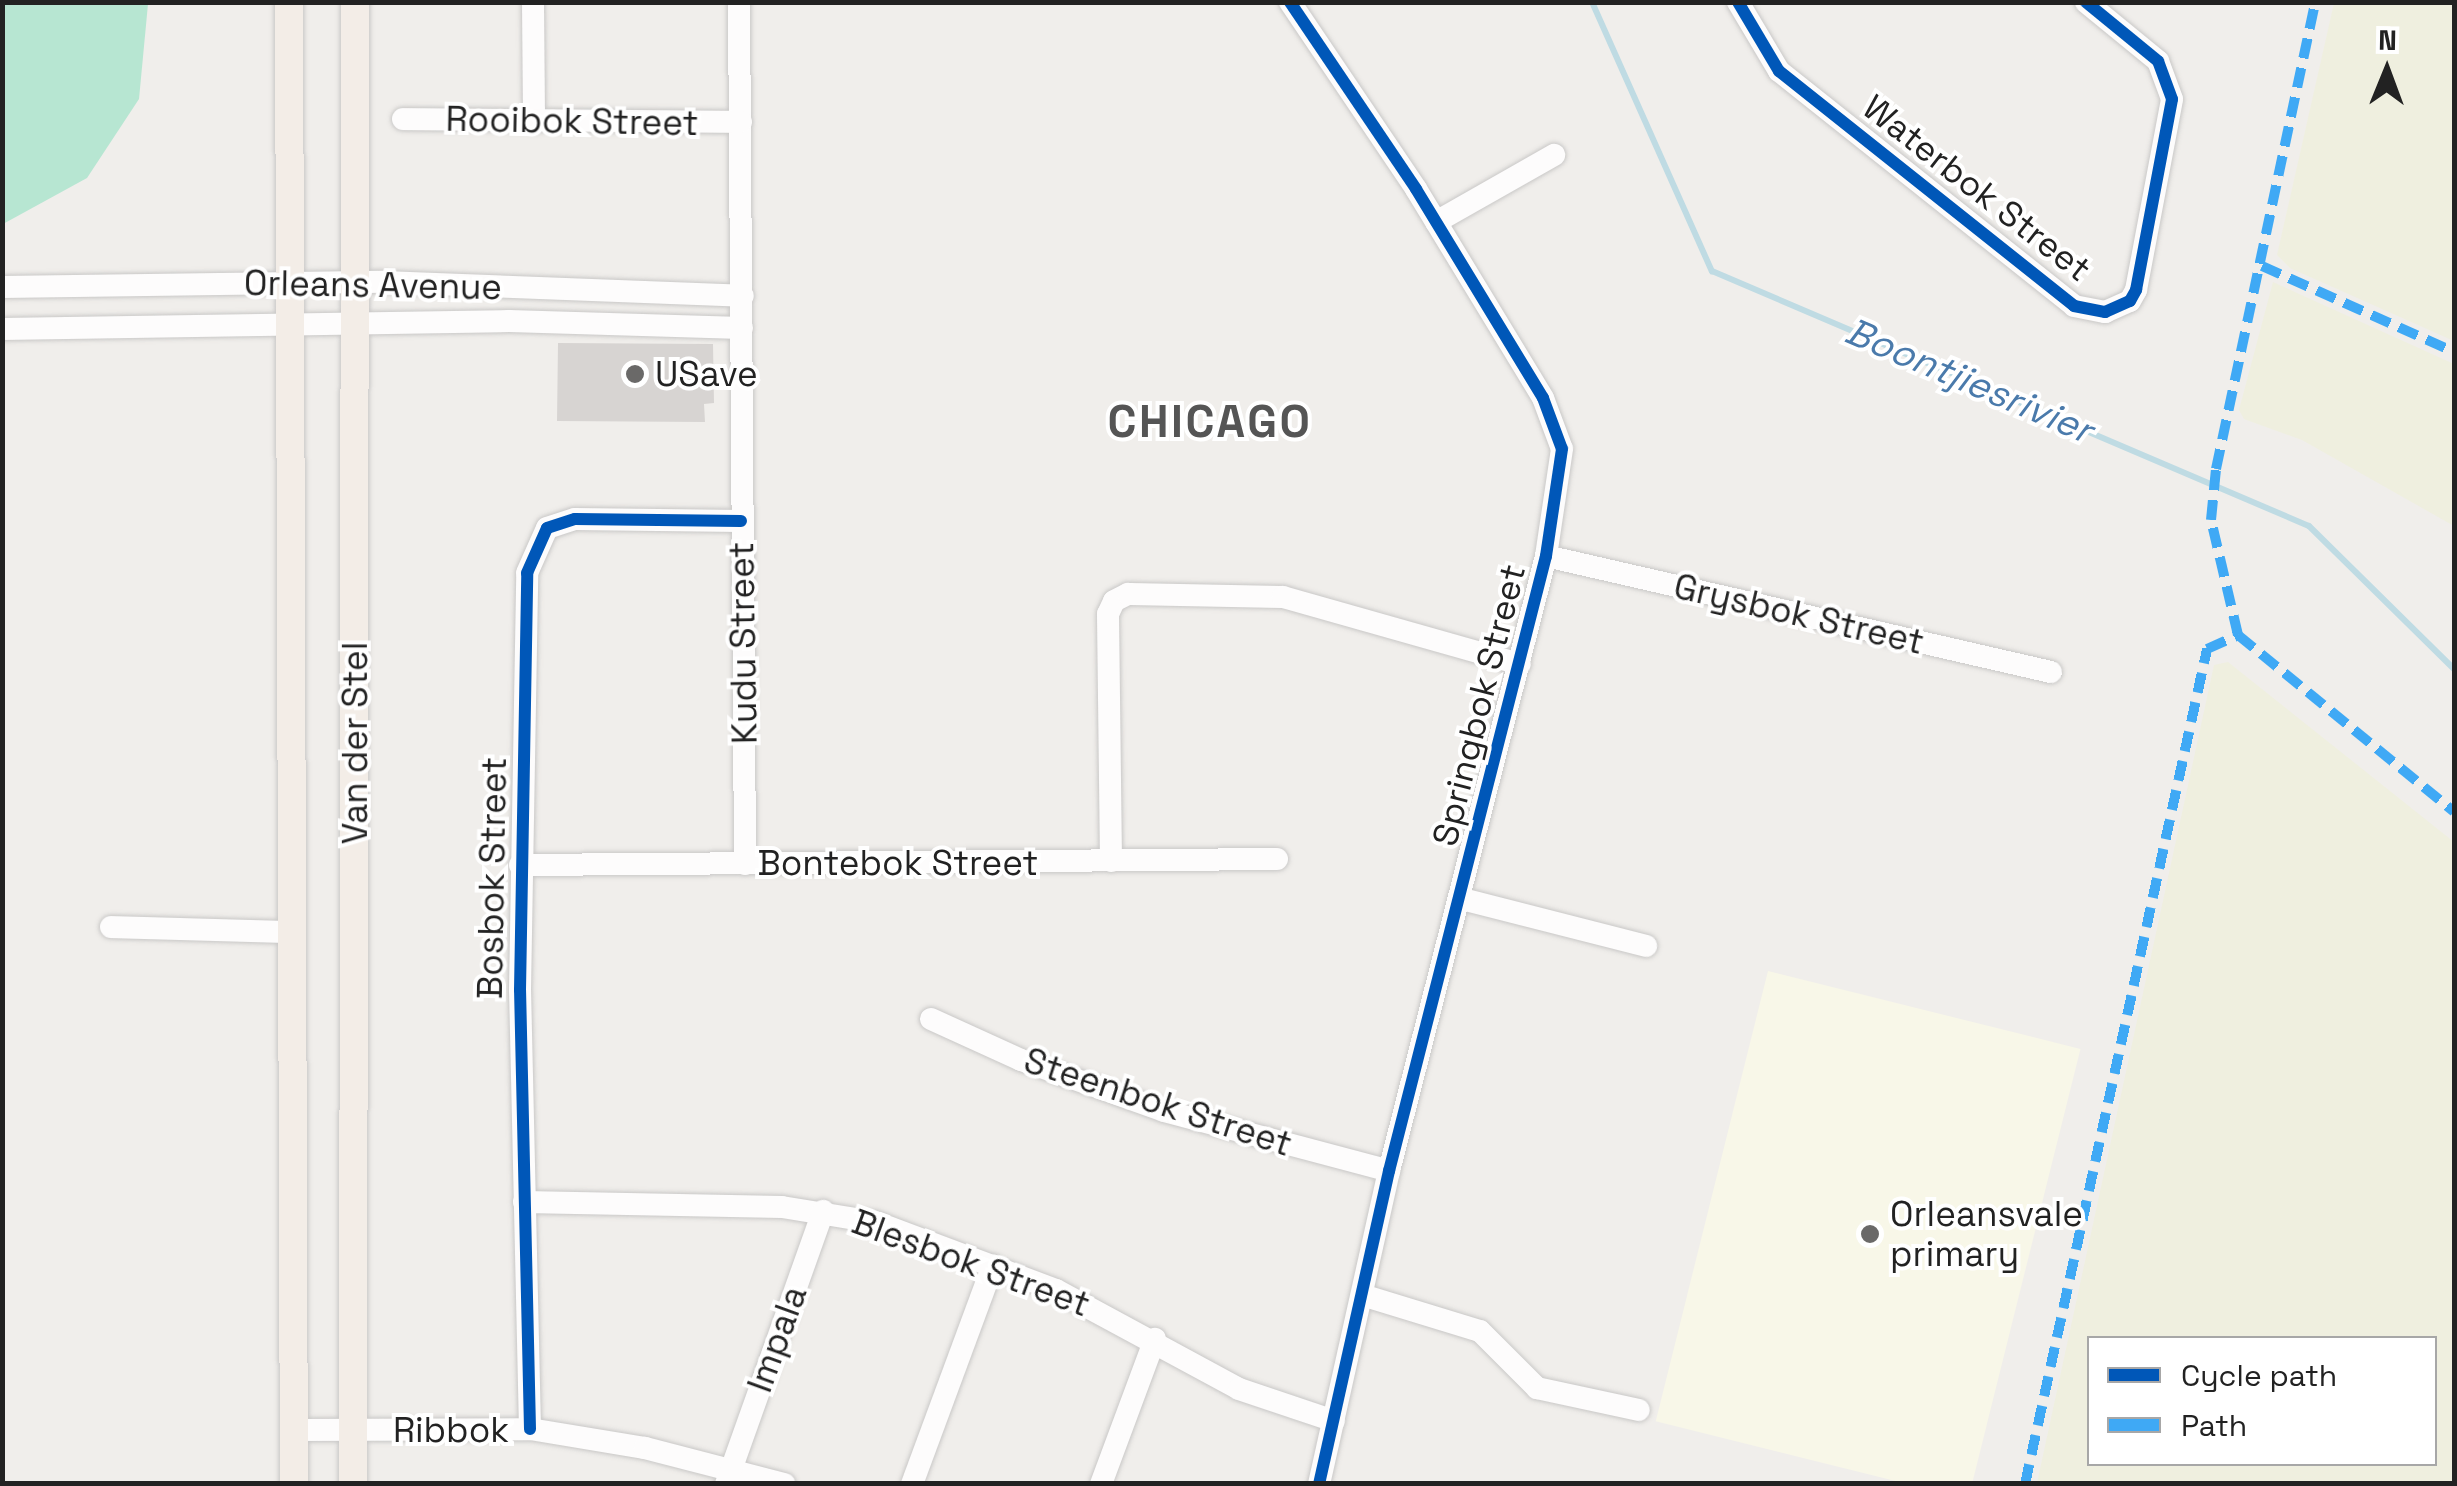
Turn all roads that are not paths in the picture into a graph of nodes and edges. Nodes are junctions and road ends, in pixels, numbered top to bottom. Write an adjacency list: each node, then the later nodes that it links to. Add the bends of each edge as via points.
1 (289, 2): 14 (main road, Van der Stel)
2 (355, 2): 13 (main road, Van der Stel)
3 (533, 2): 9 (street)
4 (740, 2): 10 (street, Kudu Street)
5 (1290, 2): 12 (street, Springbok Street)
6 (1738, 2): 7 (street, Waterbok Street, via 1779,71 2074,306 2105,312 2136,290 2172,99 2158,61)
7 (2086, 2)
8 (403, 119): 9 (street, Rooibok Street)
9 (534, 122): 10 (street, Rooibok Street)
10 (741, 122): 16 (street, Kudu Street)
11 (1554, 155): 12 (street)
12 (1436, 222): 22 (street, Springbok Street, via 1556,424 1562,478)
13 (354, 283): 14 (street, Orleans Avenue); 16 (street, Orleans Avenue); 18 (main road, Van der Stel)
14 (292, 284): 15 (street, Orleans Avenue); 17 (main road, Van der Stel)
15 (2, 286)
16 (743, 296): 19 (street, Kudu Street)
17 (291, 322): 18 (street, Orleans Avenue); 20 (street, Orleans Avenue); 31 (main road, Van der Stel)
18 (354, 323): 19 (street, Orleans Avenue); 44 (main road, Van der Stel)
19 (742, 328): 21 (street, Kudu Street)
20 (2, 329)
21 (742, 521): 27 (street, Kudu Street); 28 (street, Bosbok Street, via 575,519 547,528 534,548)
22 (1546, 556): 23 (street, Springbok Street); 24 (street, Grysbok Street)
23 (1520, 664): 26 (street, via 1283,598 1128,594 1108,614); 29 (street, Springbok Street)
24 (2052, 672)
25 (1277, 859): 26 (street, Bontebok Street)
26 (1111, 861): 27 (street, Bontebok Street)
27 (745, 864): 28 (street, Bontebok Street)
28 (520, 865): 35 (street, Bosbok Street)
29 (1462, 899): 32 (street); 34 (street, Springbok Street)
30 (111, 927): 31 (street)
31 (293, 932): 43 (main road, Van der Stel)
32 (1646, 946)
33 (931, 1019): 34 (street, Steenbok Street, via 1021,1060 1164,1111)
34 (1389, 1171): 38 (street, Springbok Street)
35 (524, 1202): 36 (street, Blesbok Street); 42 (street, Bosbok Street)
36 (823, 1211): 37 (street, Blesbok Street, via 875,1222); 45 (street, Impala)
37 (993, 1266): 39 (street, Blesbok Street); 49 (street)
38 (1362, 1294): 40 (street, via 1480,1330 1536,1388); 41 (street, Springbok Street)
39 (1155, 1339): 41 (street, Blesbok Street, via 1239,1388); 50 (street)
40 (1639, 1410)
41 (1334, 1422): 51 (street, Springbok Street)
42 (530, 1429): 44 (street, Ribbok); 45 (street, Ribbok)
43 (292, 1430): 44 (street, Ribbok); 46 (main road, Van der Stel)
44 (352, 1430): 47 (main road, Van der Stel)
45 (728, 1476): 48 (street, Ribbok)
46 (294, 1484)
47 (354, 1484)
48 (784, 1484)
49 (912, 1484)
50 (1101, 1484)
51 (1319, 1484)

